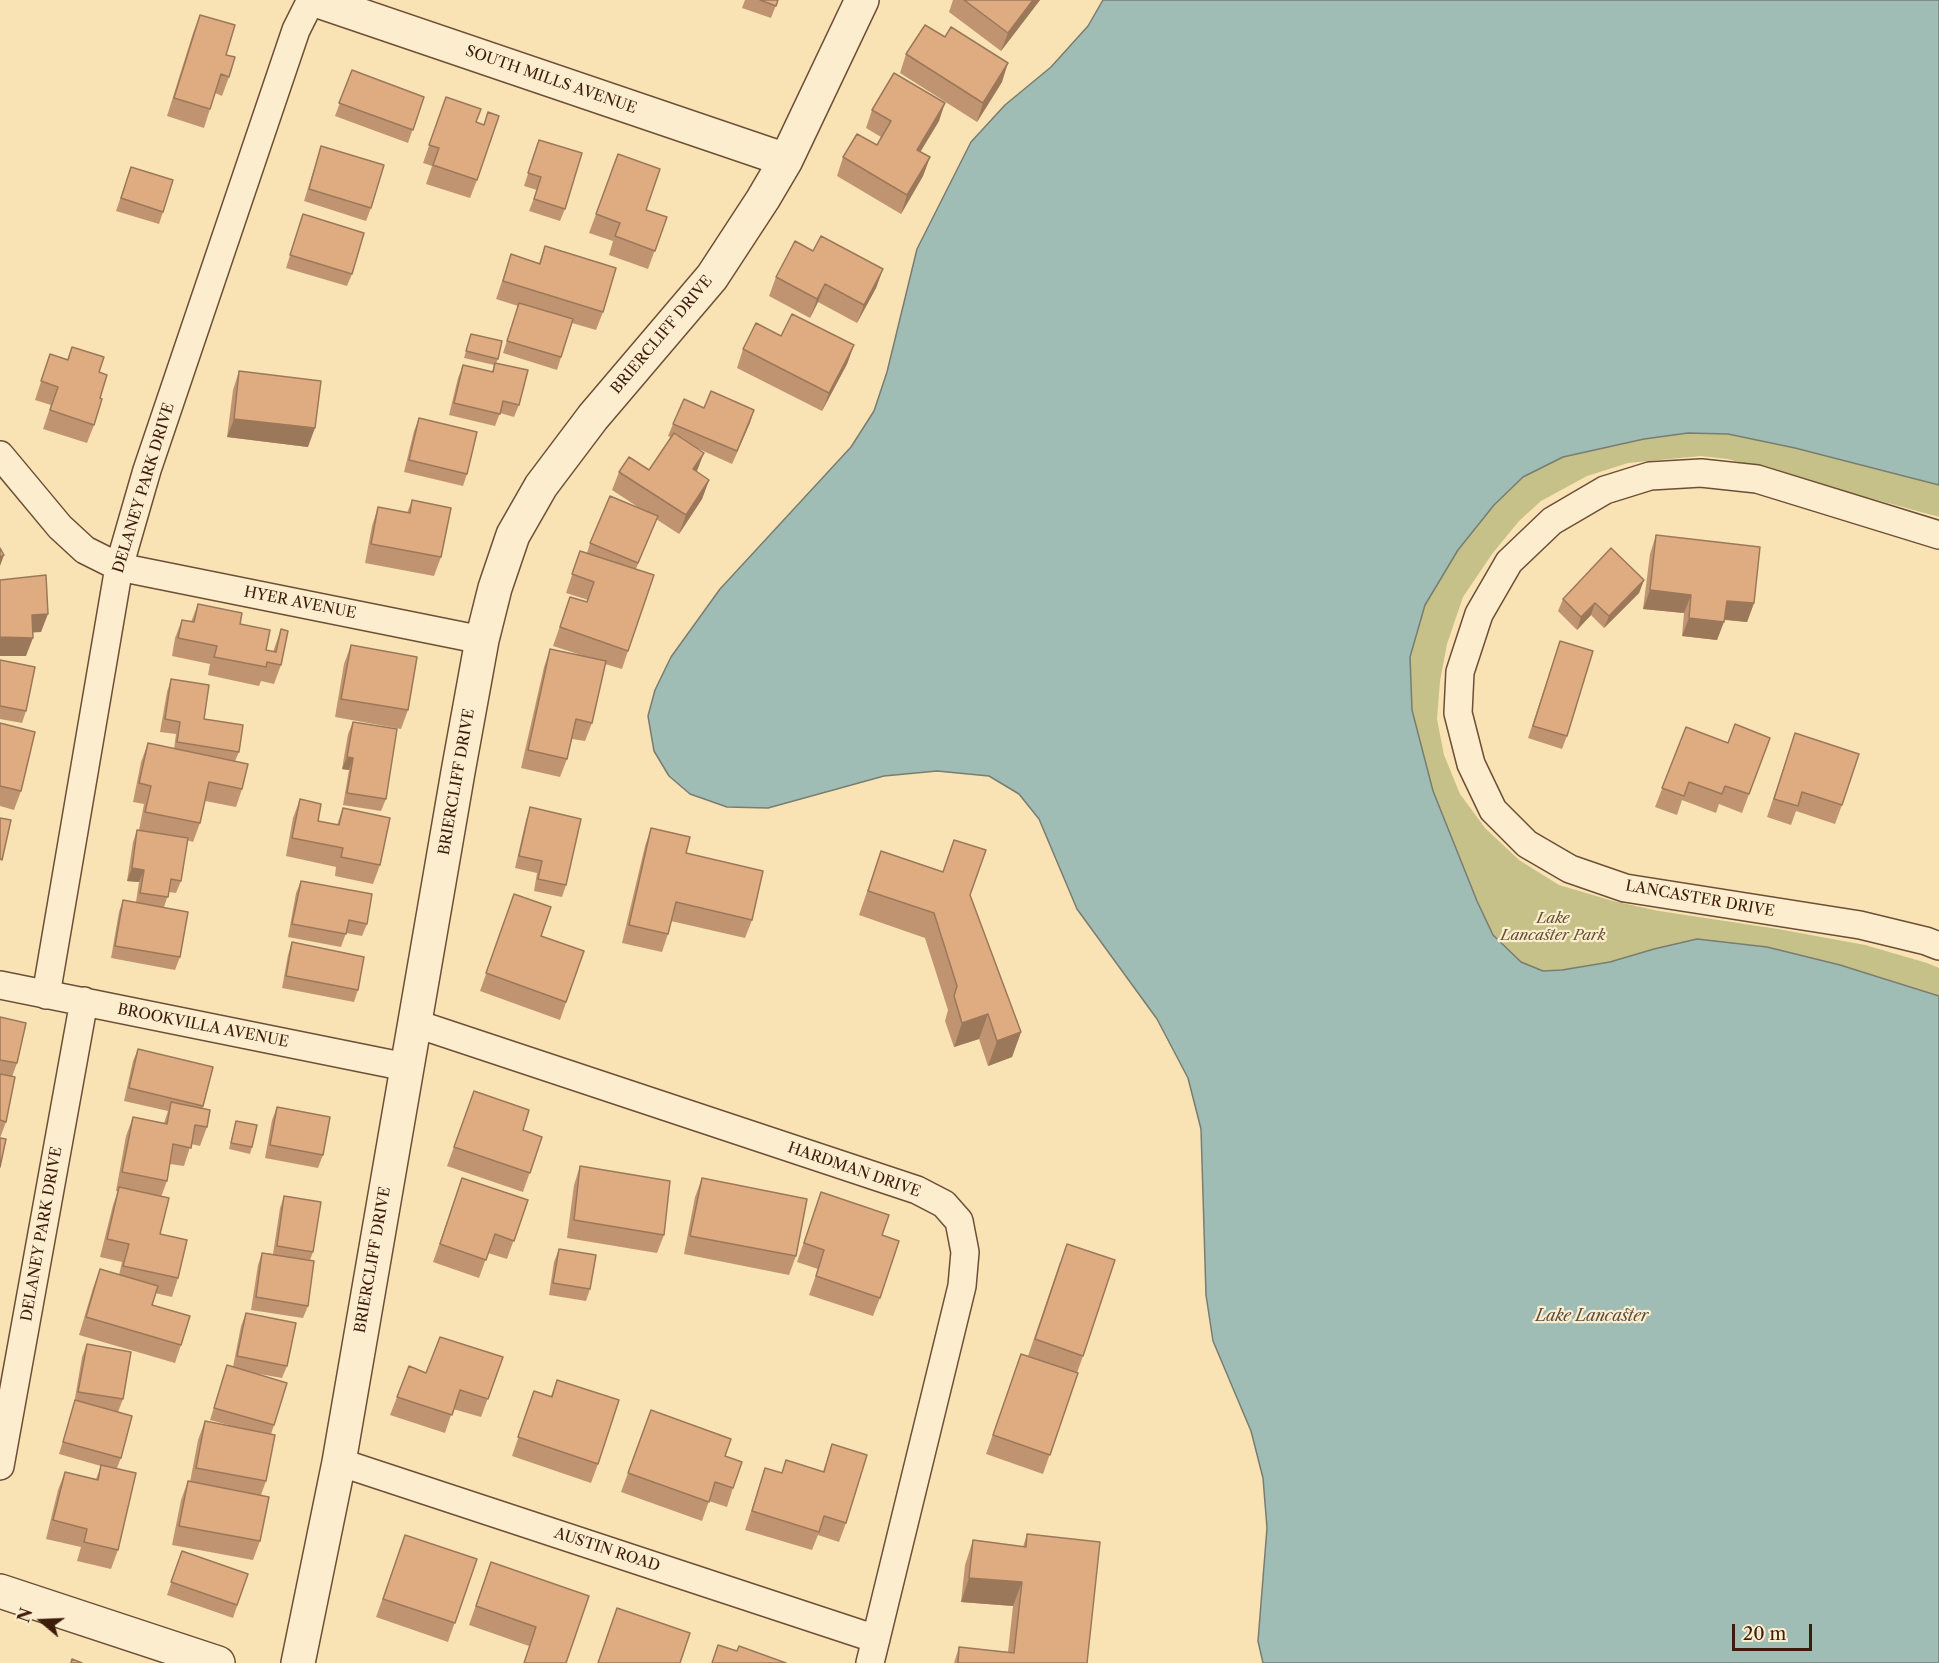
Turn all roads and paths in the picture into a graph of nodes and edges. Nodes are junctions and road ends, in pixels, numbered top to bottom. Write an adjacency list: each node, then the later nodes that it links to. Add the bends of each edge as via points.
1 (313, 0): 3 (street, SOUTH MILLS AVENUE); 6 (street, DELANEY PARK DRIVE, via 296,30 147,470)
2 (862, 0): 3 (street, BRIERCLIFF DRIVE)
3 (786, 160): 7 (street, BRIERCLIFF DRIVE, via 711,277 541,486 513,535)
4 (0, 455): 6 (street, HYER AVENUE, via 60,527 85,550)
5 (1939, 535): 8 (street, LANCASTER DRIVE, via 1757,479 1701,473 1650,476 1605,490 1552,521 1509,562 1479,614 1460,672 1458,713 1471,764 1493,810 1527,844 1570,870 1625,888 1860,926)
6 (119, 567): 7 (street, HYER AVENUE); 10 (street, DELANEY PARK DRIVE)
7 (482, 640): 12 (street, BRIERCLIFF DRIVE)
8 (1939, 946)
9 (0, 985): 10 (street, BROOKVILLA AVENUE)
10 (46, 995): 11 (street, BROOKVILLA AVENUE)
11 (84, 1001): 13 (street, BROOKVILLA AVENUE); 15 (street, DELANEY PARK DRIVE)
12 (414, 1023): 13 (street, BRIERCLIFF DRIVE); 17 (street, HARDMAN DRIVE, via 917,1190 944,1204 959,1221 964,1252 962,1286)
13 (406, 1067): 14 (street, BRIERCLIFF DRIVE)
14 (339, 1462): 17 (street, AUSTIN ROAD); 19 (street, BRIERCLIFF DRIVE)
15 (0, 1466)
16 (0, 1591): 18 (street)
17 (873, 1651)
18 (218, 1663)
19 (298, 1663)

